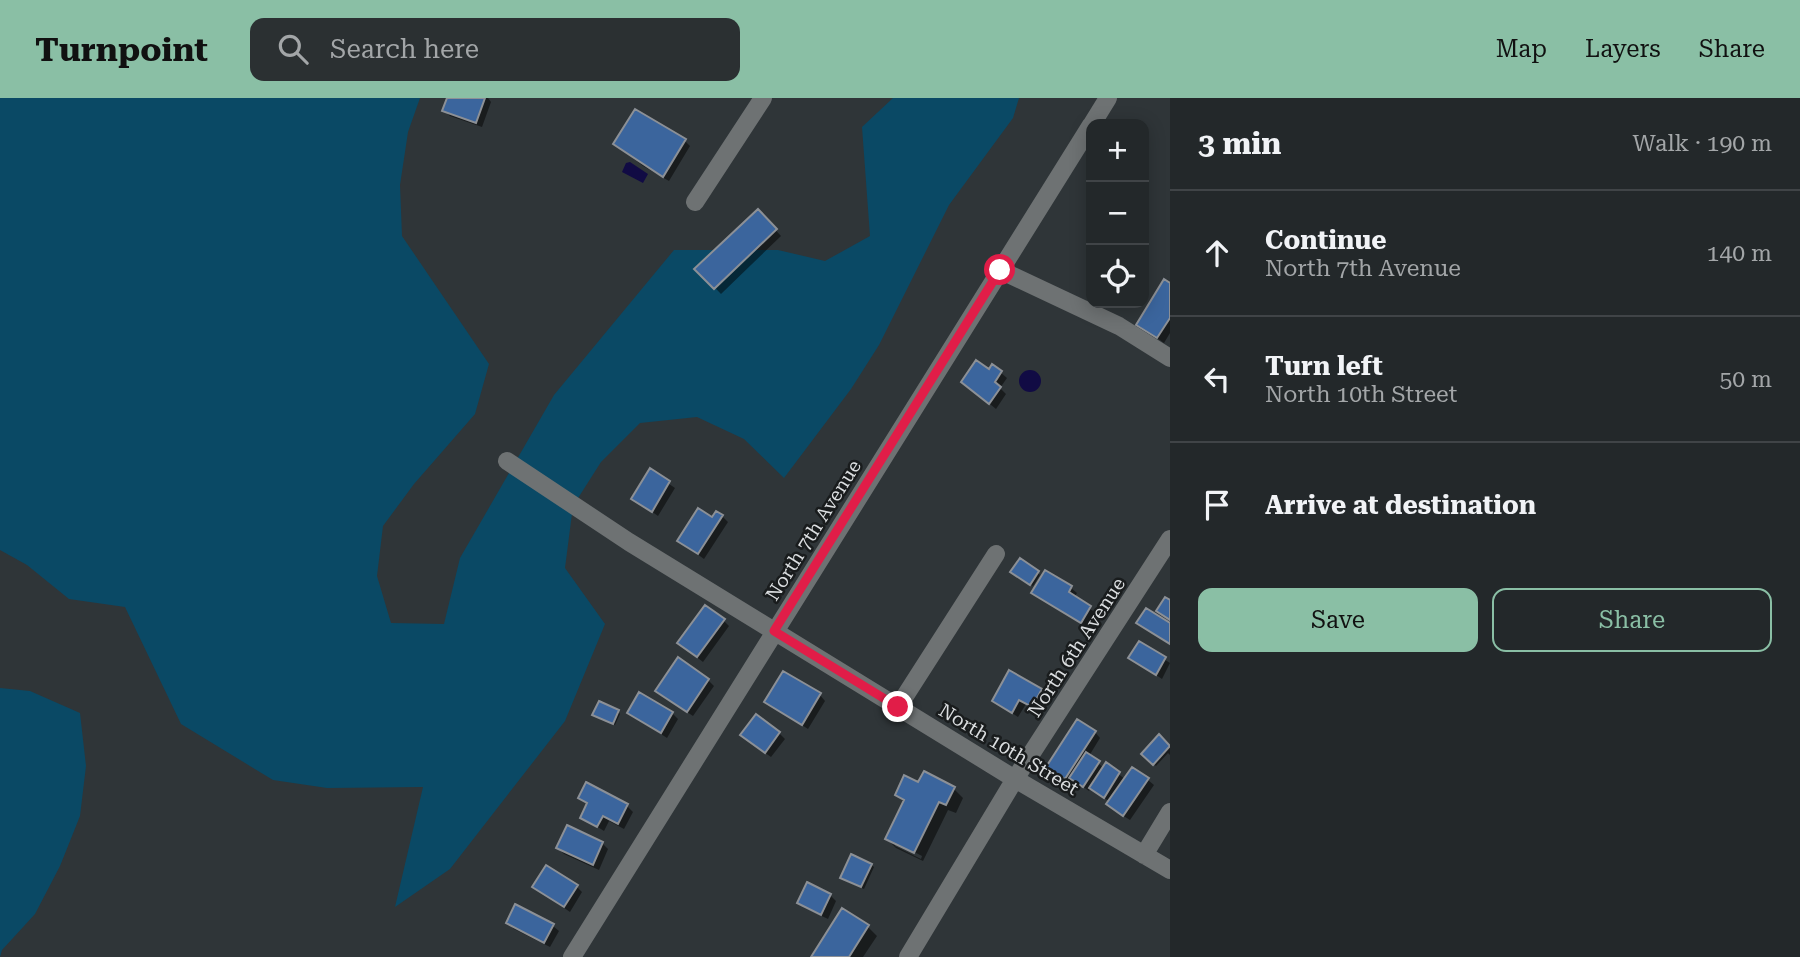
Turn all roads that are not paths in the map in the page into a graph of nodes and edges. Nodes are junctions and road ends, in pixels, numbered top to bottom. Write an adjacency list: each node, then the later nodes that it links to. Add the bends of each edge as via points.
1 (1108, 98): 3 (street, North 7th Avenue)
2 (756, 100): 5 (street)
3 (1095, 119)
4 (1086, 133): 6 (street, North 7th Avenue)
5 (695, 202)
6 (1000, 270): 7 (street, via 1119,326); 11 (street, North 7th Avenue)
7 (1170, 359)
8 (507, 461): 11 (street, North 10th Street)
9 (1170, 539): 13 (street, North 6th Avenue)
10 (996, 554): 12 (street)
11 (774, 631): 12 (street, North 10th Street); 17 (street, North 7th Avenue)
12 (898, 707): 13 (street, North 10th Street)
13 (1016, 779): 15 (street, North 10th Street); 18 (street, North 6th Avenue)
14 (1170, 812): 15 (street)
15 (1144, 855): 16 (street, North 10th Street)
16 (1170, 870)
17 (572, 957)
18 (908, 957)

